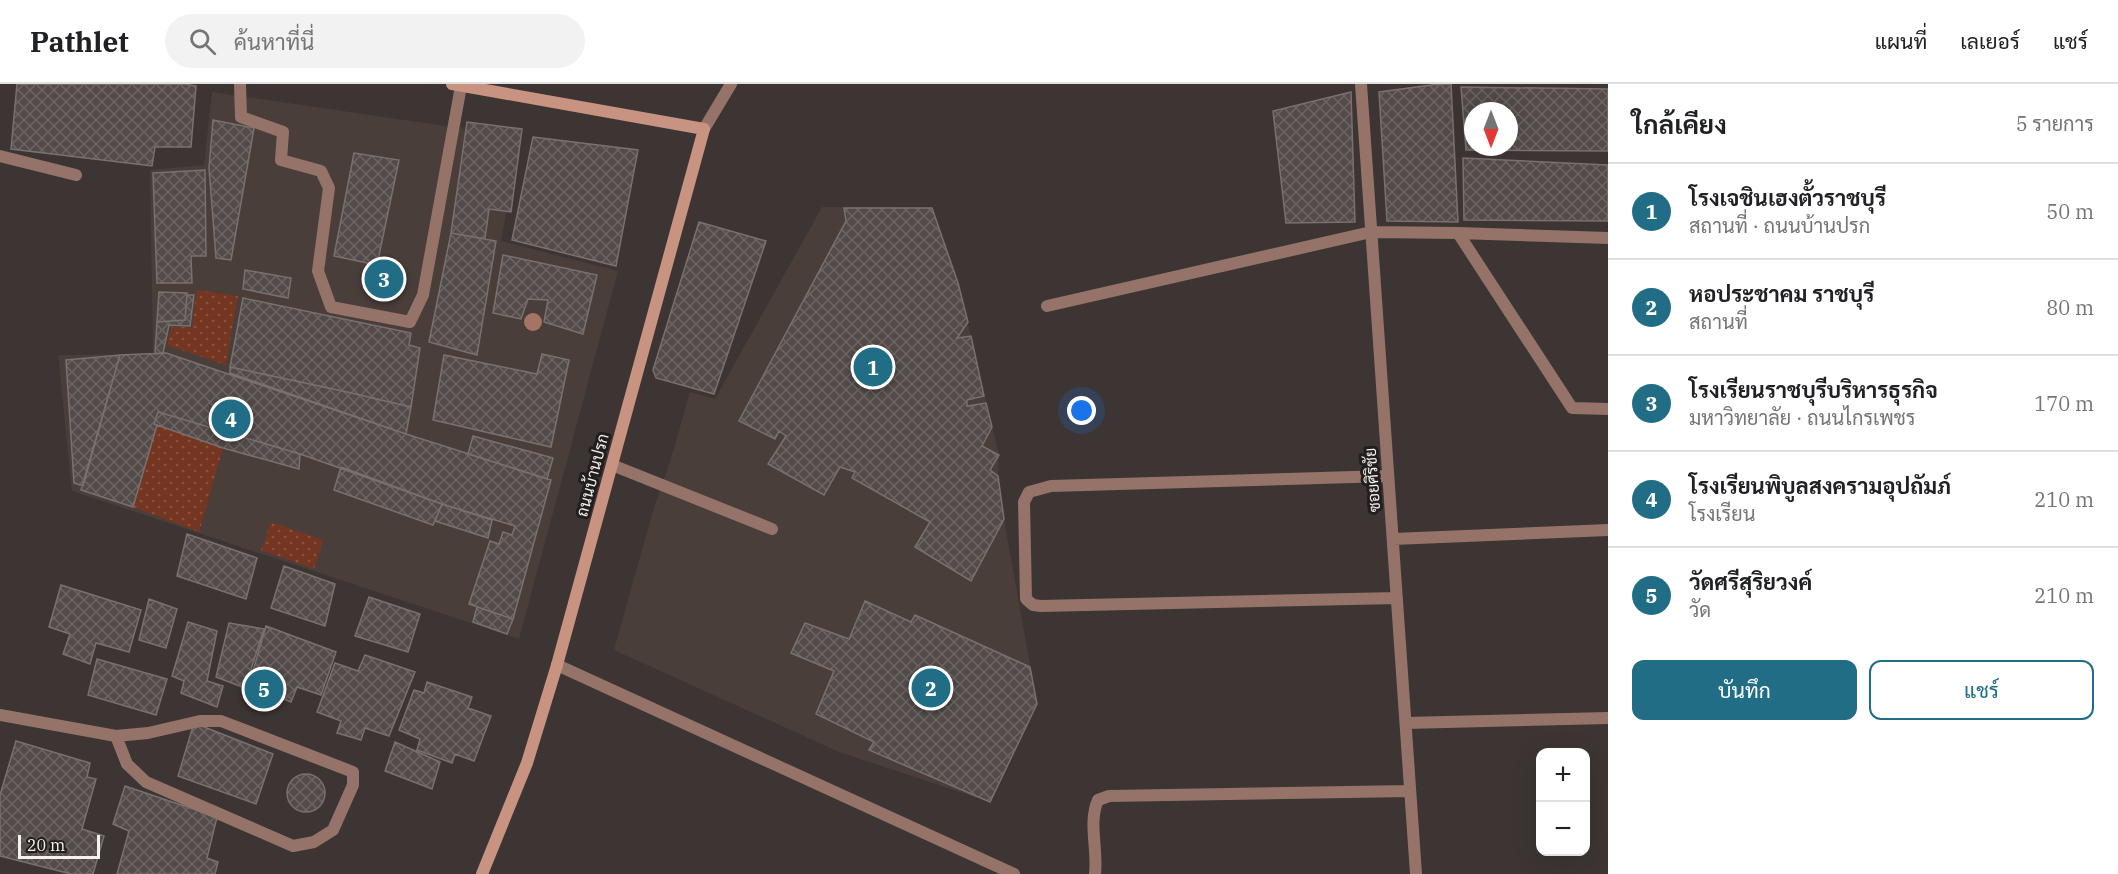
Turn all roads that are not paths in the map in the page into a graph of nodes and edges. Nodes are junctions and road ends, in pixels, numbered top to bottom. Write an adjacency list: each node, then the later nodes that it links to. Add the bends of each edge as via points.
1 (240, 84): 4 (street, via 241,117 283,132 281,160 321,171 329,188 318,271 331,307 410,322 423,295)
2 (731, 84): 5 (street, ถนนบ้านปรก)
3 (1361, 84): 8 (street, ซอยศิริชัย)
4 (457, 85): 5 (street)
5 (704, 129): 13 (street, ถนนบ้านปรก)
6 (0, 156): 7 (street)
7 (76, 175)
8 (1371, 232): 9 (street); 11 (street); 14 (street, ซอยศิริชัย)
9 (1458, 233): 10 (street); 12 (street, via 1572,408)
10 (1608, 237)
11 (1047, 306)
12 (1608, 409)
13 (612, 465): 15 (street); 19 (street, ถนนบ้านปรก)
14 (1388, 476): 17 (street, ซอยศิริชัย); 18 (street, via 1051,486 1029,492 1024,502 1026,599 1041,606)
15 (772, 529)
16 (1608, 530): 17 (street)
17 (1393, 539): 18 (street, ซอยศิริชัย)
18 (1397, 598): 22 (street, ซอยศิริชัย)
19 (557, 665): 25 (street, ถนนบ้านปรก, via 527,763); 26 (street)
20 (0, 715): 23 (street)
21 (1608, 718): 22 (street)
22 (1406, 723): 24 (street, ซอยศิริชัย)
23 (116, 736): 23 (street, via 127,764 146,782 292,846 314,842 333,830 353,785 353,772 221,721)
24 (1410, 790): 27 (street, via 1109,796 1098,800 1094,810); 28 (street, ซอยศิริชัย)
25 (482, 874)
26 (1014, 874)
27 (1095, 874)
28 (1416, 874)

